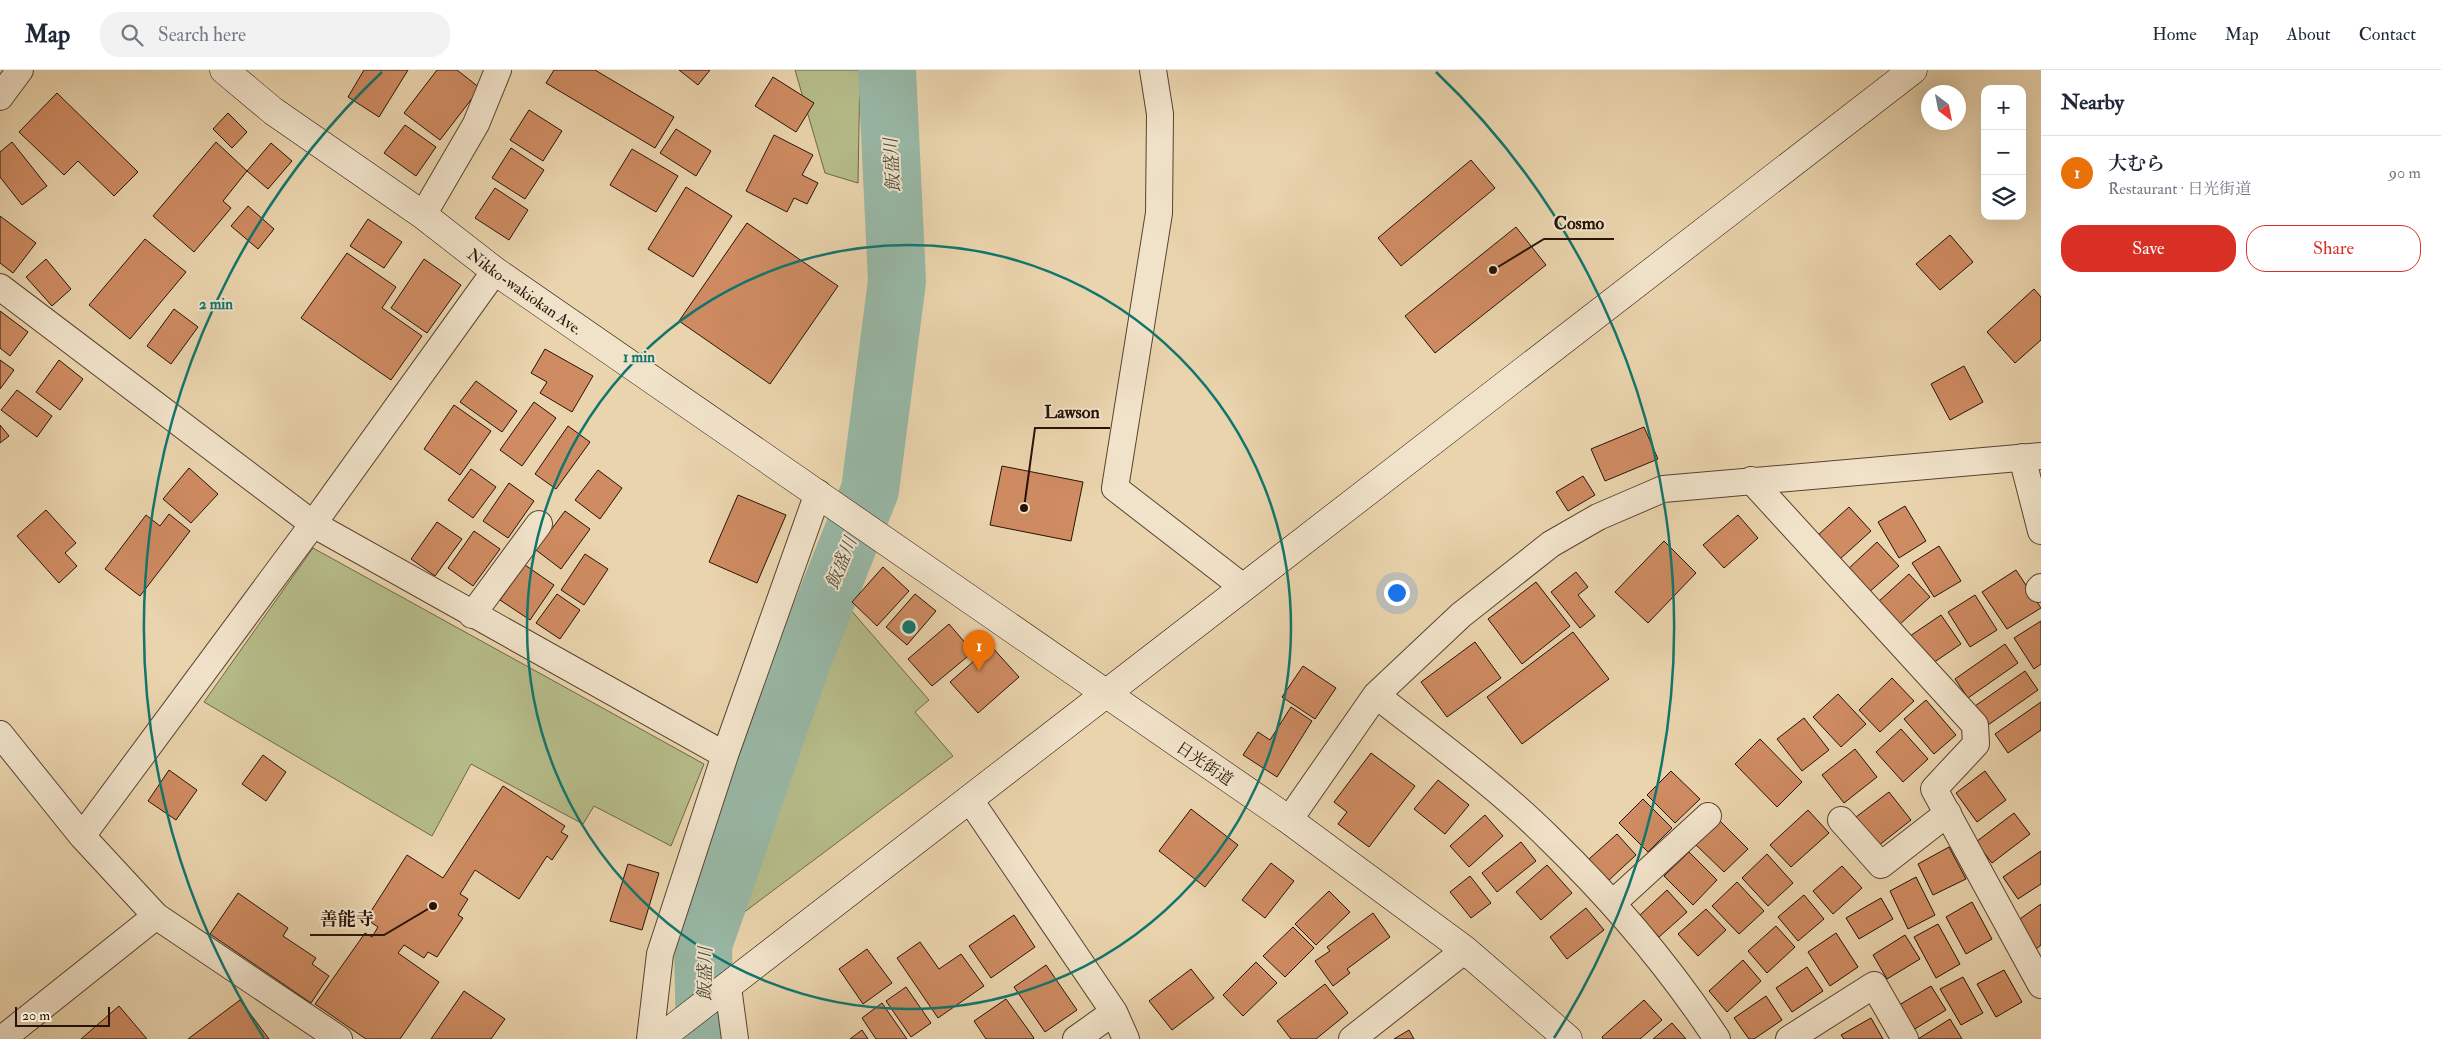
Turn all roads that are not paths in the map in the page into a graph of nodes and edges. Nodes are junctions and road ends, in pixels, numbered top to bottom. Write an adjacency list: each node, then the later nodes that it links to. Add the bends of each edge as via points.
1 (20, 70): 6 (street)
2 (224, 70): 7 (street, Nikko-wakiokan Ave., via 273,111)
3 (498, 70): 7 (street, via 476,124)
4 (1153, 70): 16 (street, via 1160,114 1159,213 1115,488)
5 (1913, 70): 16 (street)
6 (0, 97)
7 (423, 215): 8 (street, Nikko-wakiokan Ave.)
8 (495, 271): 12 (street, Nikko-wakiokan Ave.); 13 (street)
9 (0, 287): 13 (street)
10 (2031, 456): 11 (street); 15 (street)
11 (1751, 480): 19 (street, via 1663,489 1598,516 1551,544 1461,615); 24 (street, via 1975,725 1976,744 1934,788)
12 (824, 499): 18 (street, 日光街道); 21 (street)
13 (313, 524): 17 (street); 28 (street)
14 (539, 524): 17 (street)
15 (2041, 532)
16 (1243, 587): 18 (street)
17 (472, 614): 21 (street)
18 (1105, 695): 23 (street); 26 (street, 日光街道)
19 (1376, 695): 26 (street); 29 (street, via 1548,836)
20 (0, 734): 22 (street)
21 (725, 755): 37 (street, via 660,954)
22 (8, 760): 28 (street)
23 (970, 800): 33 (street); 34 (street)
24 (1948, 813): 27 (street, via 1881,866); 32 (street)
25 (1708, 816): 29 (street)
26 (1289, 820): 31 (street, 日光街道)
27 (1841, 820)
28 (82, 836): 30 (street)
29 (1613, 903): 44 (street, via 1690,998)
30 (156, 916): 35 (street); 36 (street)
31 (1465, 950): 42 (street); 43 (street, 日光街道)
32 (2041, 985)
33 (728, 986): 38 (street); 39 (street)
34 (1114, 1012): 40 (street); 41 (street)
35 (2, 1039)
36 (339, 1039)
37 (650, 1039)
38 (659, 1039)
39 (734, 1039)
40 (1076, 1039)
41 (1126, 1039)
42 (1352, 1039)
43 (1568, 1039)
44 (1717, 1039)
45 (1789, 1039): 46 (street, via 1874,985)
46 (1905, 1039)

